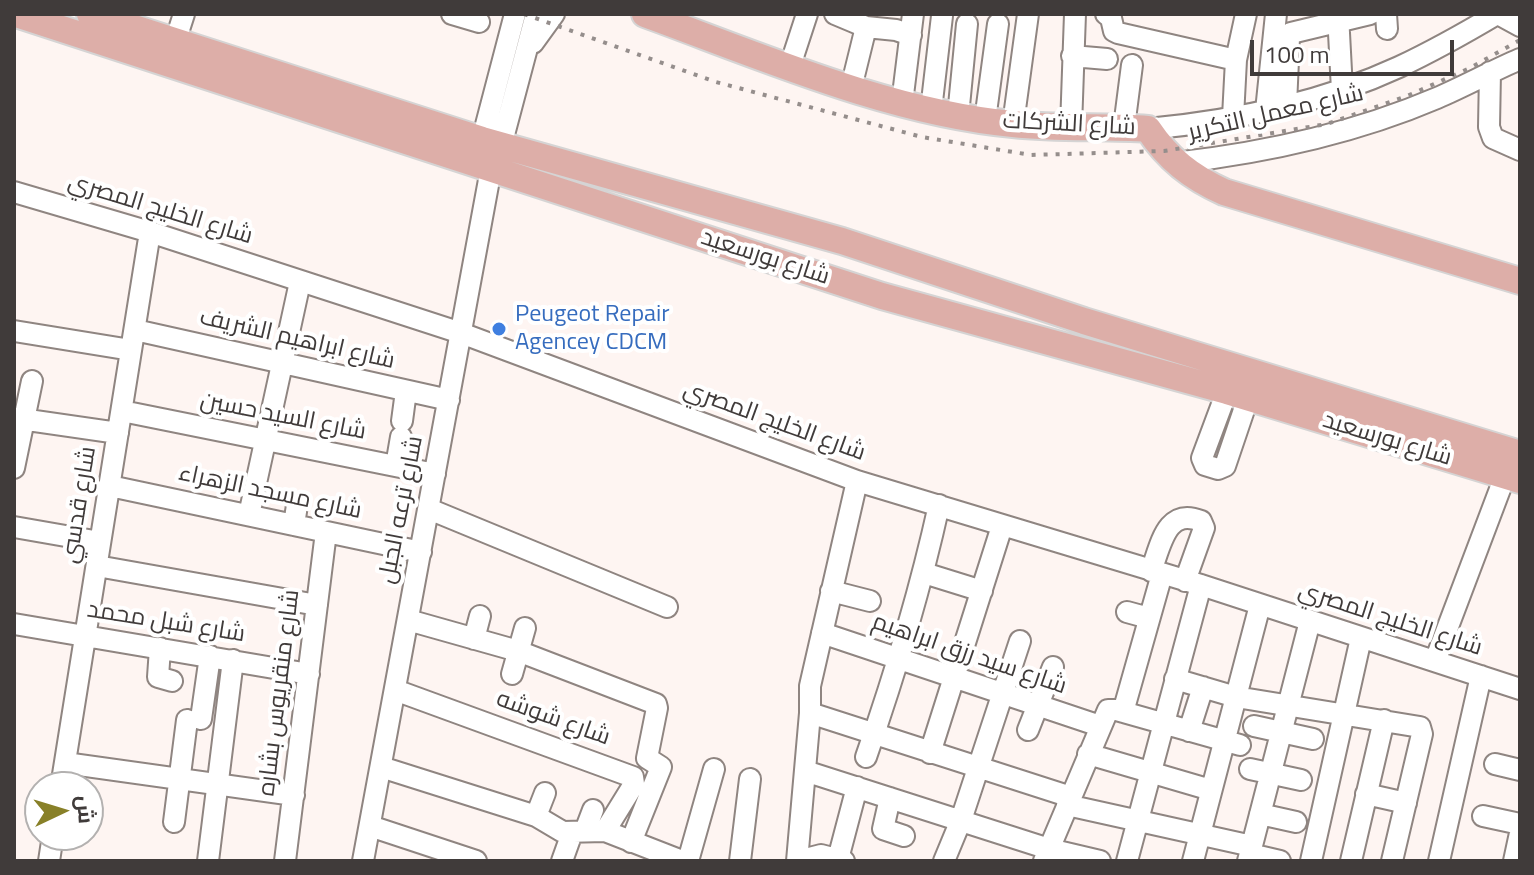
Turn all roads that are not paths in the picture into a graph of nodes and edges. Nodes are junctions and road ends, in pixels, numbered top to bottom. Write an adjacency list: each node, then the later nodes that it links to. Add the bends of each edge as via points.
1 (16, 14): 52 (main road, شارع بورسعيد)
2 (90, 14): 30 (main road, شارع بورسعيد)
3 (184, 14): 30 (street)
4 (452, 14): 24 (street)
5 (515, 14): 39 (street)
6 (536, 14): 31 (street)
7 (554, 14): 31 (street)
8 (645, 14): 22 (main road, شارع الشركات)
9 (807, 14): 37 (street)
10 (835, 14): 28 (street)
11 (913, 14): 29 (street)
12 (1028, 14): 48 (street)
13 (1075, 14): 32 (street)
14 (1098, 14): 15 (street)
15 (1106, 14): 35 (street, via 1118,33)
16 (1246, 14): 35 (street)
17 (1276, 14): 43 (street)
18 (1370, 14): 21 (street)
19 (1498, 14): 27 (street); 41 (street, via 1398,68)
20 (942, 16): 44 (street)
21 (1338, 18): 23 (street); 41 (street)
22 (685, 21): 37 (main road, شارع الشركات)
23 (1310, 21): 43 (street, via 1289,35)
24 (479, 22)
25 (967, 24): 45 (street)
26 (998, 24): 47 (street)
27 (1520, 26)
28 (866, 27): 29 (street); 40 (street)
29 (911, 35): 42 (street)
30 (175, 42): 52 (main road, شارع بورسعيد)
31 (526, 52): 39 (street)
32 (1072, 56): 33 (street); 49 (street)
33 (1107, 59)
34 (1520, 59): 38 (street, شارع معمل التكرير)
35 (1236, 60): 46 (street)
36 (1132, 65): 50 (street)
37 (790, 66): 40 (main road, شارع الشركات)
38 (1490, 72): 51 (street, via 1493,138); 53 (street, شارع معمل التكرير, via 1437,98 1360,124 1252,152)
39 (506, 86): 52 (street, شارع ترعه الجبل)
40 (851, 88): 42 (main road, شارع الشركات)
41 (1342, 90): 43 (street)
42 (902, 103): 44 (main road, شارع الشركات)
43 (1276, 108): 46 (street)
44 (931, 110): 45 (main road, شارع الشركات)
45 (958, 116): 47 (main road, شارع الشركات)
46 (1233, 117): 50 (street)
47 (985, 120): 48 (main road, شارع الشركات)
48 (1013, 124): 49 (main road, شارع الشركات)
49 (1071, 127): 50 (main road, شارع الشركات)
50 (1136, 128): 53 (main road, شارع الشركات)
51 (1520, 150)
52 (492, 152): 56 (main road, شارع بورسعيد); 60 (main road, شارع بورسعيد); 64 (street, شارع ترعه الجبل)
53 (1175, 163): 58 (main road, شارع الشركات, via 1224,192)
54 (14, 192): 55 (street, شارع الخليج المصري)
55 (150, 232): 59 (street, شارع الخليج المصري); 65 (street, شارع قدسي)
56 (842, 241): 57 (main road, شارع بورسعيد); 60 (main road, via 845,258)
57 (890, 256): 61 (main road, via 877,264 873,277); 62 (main road, شارع بورسعيد)
58 (1520, 281)
59 (300, 282): 64 (street, شارع الخليج المصري); 67 (street)
60 (839, 283): 61 (main road, شارع بورسعيد)
61 (882, 296): 66 (main road, شارع بورسعيد)
62 (1084, 321): 66 (main road); 75 (main road, شارع بورسعيد)
63 (14, 331): 65 (street, شارع ابراهيم الشريف)
64 (461, 333): 70 (street, شارع ترعه الجبل); 80 (street, شارع الخليج المصري)
65 (133, 340): 67 (street, شارع ابراهيم الشريف); 71 (street, شارع قدسي)
66 (1075, 348): 79 (main road, شارع بورسعيد)
67 (282, 363): 69 (street, شارع ابراهيم الشريف); 74 (street)
68 (32, 381): 72 (street)
69 (406, 391): 70 (street, شارع ابراهيم الشريف); 76 (street)
70 (449, 400): 78 (street, شارع ترعه الجبل)
71 (122, 411): 73 (street, شارع قدسي); 74 (street, شارع السيد حسين)
72 (19, 419): 73 (street); 77 (street)
73 (118, 433): 81 (street, شارع قدسي)
74 (266, 440): 76 (street, شارع السيد حسين); 84 (street)
75 (1520, 454)
76 (396, 466): 78 (street, شارع السيد حسين)
77 (14, 468)
78 (435, 474): 83 (street, شارع ترعه الجبل)
79 (1512, 478): 117 (street)
80 (857, 481): 82 (street, شارع الخليج المصري); 94 (street)
81 (110, 486): 84 (street, شارع مسجد الزهراء); 88 (street, شارع قدسي)
82 (939, 505): 85 (street, شارع الخليج المصري); 92 (street)
83 (429, 509): 89 (street, شارع ترعه الجبل); 99 (street)
84 (249, 515): 87 (street, شارع مسجد الزهراء, via 296,515)
85 (1002, 526): 91 (street, شارع الخليج المصري); 95 (street)
86 (14, 527): 88 (street)
87 (326, 532): 89 (street, شارع مسجد الزهراء); 97 (street, شارع منقريوس بشاره)
88 (100, 542): 90 (street, شارع قدسي)
89 (421, 552): 103 (street, شارع ترعه الجبل)
90 (97, 566): 97 (street); 108 (street, شارع قدسي)
91 (1156, 572): 93 (street, شارع الخليج المصري); 93 (street, via 1168,527 1191,517 1204,528); 102 (street)
92 (924, 573): 95 (street); 115 (street)
93 (1193, 583): 98 (street, شارع الخليج المصري); 123 (street)
94 (831, 591): 96 (street); 107 (street)
95 (982, 591): 122 (street)
96 (870, 601)
97 (317, 605): 119 (street, شارع منقريوس بشاره)
98 (1260, 605): 104 (street, شارع الخليج المصري); 129 (street)
99 (667, 607)
100 (1127, 612): 102 (street)
101 (480, 616): 110 (street)
102 (1149, 618): 132 (street)
103 (408, 620): 110 (street); 127 (street, شارع ترعه الجبل)
104 (1310, 621): 109 (street, شارع الخليج المصري); 131 (street)
105 (525, 628): 113 (street)
106 (15, 630): 108 (street, شارع شبل محمد)
107 (822, 633): 115 (street, شارع سيد رزق ابراهيم); 133 (street, via 810,686)
108 (85, 636): 112 (street, شارع شبل محمد); 149 (street, شارع قدسي)
109 (1361, 638): 117 (street, شارع الخليج المصري); 134 (street)
110 (474, 639): 113 (street)
111 (1020, 641): 128 (street)
112 (160, 648): 114 (street, شارع شبل محمد); 124 (street, via 158,677)
113 (518, 651): 120 (street); 148 (street, via 653,702 657,708)
114 (210, 656): 116 (street, شارع شبل محمد); 160 (street)
115 (899, 659): 122 (street, شارع سيد رزق ابراهيم); 142 (street)
116 (233, 660): 119 (street, شارع شبل محمد); 163 (street)
117 (1435, 661): 121 (street, شارع الخليج المصري)
118 (1053, 667): 130 (street)
119 (309, 674): 168 (street, شارع منقريوس بشاره)
120 (512, 674)
121 (1481, 676): 126 (street, شارع الخليج المصري); 207 (street)
122 (954, 677): 128 (street, شارع سيد رزق ابراهيم); 145 (street)
123 (1175, 679): 125 (street); 136 (street)
124 (172, 681)
125 (1203, 687): 129 (street); 140 (street)
126 (1520, 689)
127 (395, 690): 151 (street, شارع ترعه الجبل); 159 (street, شارع شوشه)
128 (1003, 694): 130 (street, شارع سيد رزق ابراهيم); 152 (street)
129 (1236, 697): 131 (street); 144 (street)
130 (1038, 706): 137 (street, شارع سيد رزق ابراهيم); 139 (street)
131 (1287, 707): 134 (street); 141 (street)
132 (1120, 711): 136 (street); 137 (street, via 1106,713)
133 (810, 713): 142 (street); 156 (street)
134 (1343, 713): 135 (street); 204 (street)
135 (1384, 720): 167 (street); 171 (street, via 1422,729)
136 (1163, 724): 140 (street); 157 (street)
137 (1100, 726): 146 (street)
138 (1254, 726): 141 (street)
139 (1028, 730)
140 (1189, 731): 144 (street)
141 (1281, 732): 143 (street); 158 (street)
142 (874, 734): 145 (street); 147 (street)
143 (1313, 739)
144 (1232, 743): 165 (street)
145 (930, 753): 152 (street)
146 (1088, 754): 157 (street); 170 (street)
147 (866, 757)
148 (647, 758): 159 (street); 186 (street, via 661,769)
149 (65, 763): 155 (street, شارع قدسي); 160 (street)
150 (1495, 764): 154 (street)
151 (381, 767): 175 (street); 181 (street, شارع ترعه الجبل)
152 (978, 768): 170 (street); 176 (street)
153 (714, 769): 196 (street)
154 (1520, 770)
155 (64, 771)
156 (805, 771): 164 (street); 198 (street)
157 (1150, 772): 165 (street); 178 (street)
158 (1260, 772): 162 (street); 173 (street)
159 (633, 777): 182 (street, via 634,784)
160 (180, 779): 163 (street); 177 (street)
161 (750, 779): 197 (street)
162 (1301, 780)
163 (216, 784): 168 (street); 191 (street)
164 (857, 787): 169 (street); 190 (street)
165 (1211, 790): 185 (street)
166 (545, 793): 175 (street)
167 (1366, 794): 171 (street); 205 (street)
168 (294, 795): 192 (street, شارع منقريوس بشاره)
169 (890, 798): 176 (street); 184 (street, via 883,829)
170 (1069, 801): 178 (street); 188 (street)
171 (1406, 803): 206 (street)
172 (593, 810): 182 (street)
173 (1260, 814): 179 (street); 187 (street)
174 (1483, 816): 180 (street)
175 (529, 820): 182 (street)
176 (961, 820): 188 (street); 199 (street)
177 (174, 822)
178 (1136, 822): 185 (street); 201 (street)
179 (1296, 822)
180 (1520, 824)
181 (370, 826): 193 (street, شارع ترعه الجبل); 194 (street)
182 (587, 832): 186 (street); 195 (street)
183 (1520, 833): 208 (street)
184 (904, 836)
185 (1199, 836): 187 (street); 202 (street)
186 (631, 842): 189 (street)
187 (1250, 854): 203 (street)
188 (1046, 855): 200 (street)
189 (658, 857): 196 (street)
190 (837, 860): 198 (street, via 811,856)
191 (208, 861)
192 (285, 861)
193 (363, 861)
194 (476, 861)
195 (562, 861)
196 (685, 861)
197 (740, 861)
198 (797, 861)
199 (944, 861)
200 (1100, 861)
201 (1127, 861)
202 (1193, 861)
203 (1280, 861)
204 (1311, 861)
205 (1351, 861)
206 (1392, 861)
207 (1439, 861)
208 (1514, 861)

